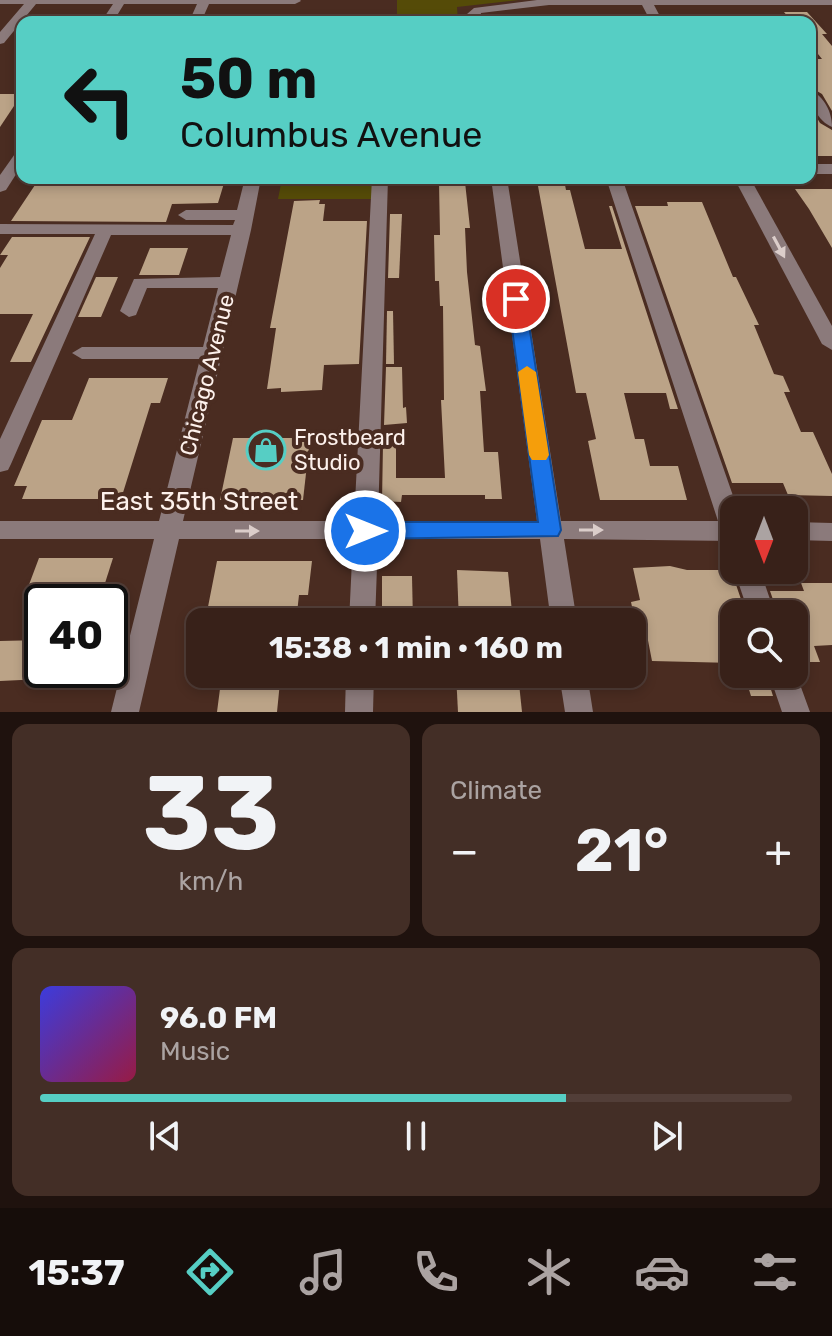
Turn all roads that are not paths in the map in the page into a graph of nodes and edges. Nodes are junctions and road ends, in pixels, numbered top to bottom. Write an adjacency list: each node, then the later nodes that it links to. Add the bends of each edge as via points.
1 (34, 0): 3 (street); 4 (street); 11 (street)
2 (205, 0): 4 (street); 8 (street)
3 (0, 1)
4 (121, 1)
5 (646, 1): 6 (street); 12 (street, via 534,3 478,10)
6 (740, 1): 7 (street); 10 (street)
7 (825, 1): 9 (street)
8 (295, 5)
9 (832, 12)
10 (750, 15)
11 (20, 16)
12 (474, 16)
13 (16, 21): 14 (street)
14 (0, 40)
15 (816, 102): 16 (street)
16 (832, 123)
17 (14, 164): 23 (street)
18 (252, 184): 25 (street, Chicago Avenue)
19 (380, 184): 38 (street)
20 (500, 184): 36 (street)
21 (616, 184): 34 (street)
22 (745, 184): 30 (street, one-way to 30)
23 (0, 187)
24 (186, 215): 25 (street)
25 (244, 222): 27 (street); 28 (street, Chicago Avenue)
26 (0, 229): 27 (street)
27 (105, 230): 33 (street)
28 (230, 282): 29 (street, via 140,283); 32 (street, Chicago Avenue)
29 (129, 311)
30 (832, 344)
31 (82, 353): 32 (street)
32 (213, 353): 40 (street, Chicago Avenue)
33 (0, 464)
34 (722, 496)
35 (0, 530): 40 (street, East 35th Street)
36 (550, 530): 37 (street, East 35th Street, one-way to 37); 38 (street, East 35th Street); 43 (street)
37 (720, 530)
38 (365, 531): 40 (street, East 35th Street, one-way to 38); 42 (street)
39 (808, 531): 41 (street)
40 (169, 532): 47 (street, Chicago Avenue)
41 (832, 532)
42 (362, 608)
43 (562, 608)
44 (360, 688): 48 (street)
45 (575, 688): 49 (street)
46 (788, 688): 50 (street)
47 (125, 712)
48 (359, 712)
49 (579, 712)
50 (796, 712)

